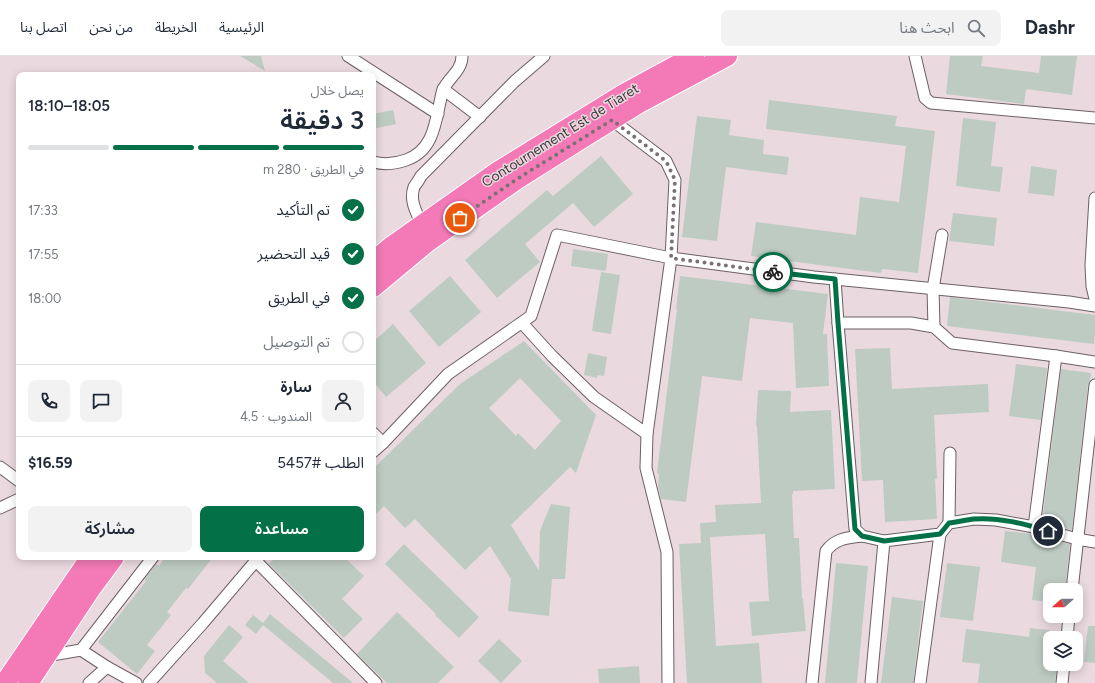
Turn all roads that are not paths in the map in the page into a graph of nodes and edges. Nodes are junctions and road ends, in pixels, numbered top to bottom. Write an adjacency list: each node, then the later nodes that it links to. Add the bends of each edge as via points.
1 (348, 56): 7 (street)
2 (462, 56): 9 (street, via 457,71)
3 (544, 56): 11 (street)
4 (694, 56): 16 (highway, Contournement Est de Tiaret, via 624,94 499,171)
5 (727, 56): 13 (highway, Contournement Est de Tiaret)
6 (916, 56): 12 (street, via 925,98 931,103)
7 (373, 72)
8 (376, 74): 10 (street)
9 (443, 89): 10 (street); 11 (street)
10 (438, 114): 14 (street, via 429,142 422,151 398,163 383,165)
11 (480, 117): 16 (street, via 422,176 414,188 412,199)
12 (1095, 118)
13 (612, 120): 18 (street, via 666,161 675,180); 21 (highway, Contournement Est de Tiaret, via 517,179 427,242)
14 (376, 163)
15 (1095, 198): 23 (street, via 1091,265)
16 (422, 225): 19 (highway, Contournement Est de Tiaret)
17 (942, 235): 22 (street)
18 (671, 258): 20 (street); 25 (street, via 557,235 531,316); 31 (street)
19 (376, 260)
20 (835, 279): 22 (street); 26 (street)
21 (376, 284)
22 (934, 289): 24 (street); 27 (street)
23 (1095, 299)
24 (1095, 306)
25 (522, 323): 31 (street, via 594,397); 33 (street, via 448,374)
26 (838, 323): 27 (street, via 911,323); 43 (street, via 855,529)
27 (934, 328): 28 (street, via 952,343)
28 (1056, 356): 29 (street); 41 (street)
29 (1095, 362)
30 (1095, 385): 44 (street)
31 (647, 434): 63 (street, via 646,468 667,552)
32 (376, 436): 33 (street)
33 (383, 443): 34 (street)
34 (376, 449)
35 (950, 453): 40 (street)
36 (0, 466): 37 (street)
37 (16, 479)
38 (16, 500): 39 (street)
39 (0, 508)
40 (949, 523): 41 (street, via 974,519 996,520); 42 (street)
41 (1034, 527): 44 (street)
42 (940, 534): 45 (street); 66 (street)
43 (862, 536): 45 (street); 64 (street, via 843,538 826,551)
44 (1077, 539): 46 (street); 52 (street)
45 (884, 541): 65 (street)
46 (1095, 542)
47 (89, 560): 58 (highway)
48 (112, 560): 54 (highway)
49 (151, 560): 53 (street)
50 (256, 560): 62 (street)
51 (258, 560): 57 (street)
52 (1073, 583)
53 (81, 650): 54 (street); 55 (street)
54 (45, 656): 59 (highway)
55 (107, 667): 60 (street); 61 (street)
56 (1063, 671): 67 (street)
57 (373, 682)
58 (5, 683)
59 (28, 683)
60 (89, 683)
61 (136, 683)
62 (149, 683)
63 (668, 683)
64 (812, 683)
65 (871, 683)
66 (920, 683)
67 (1062, 683)

